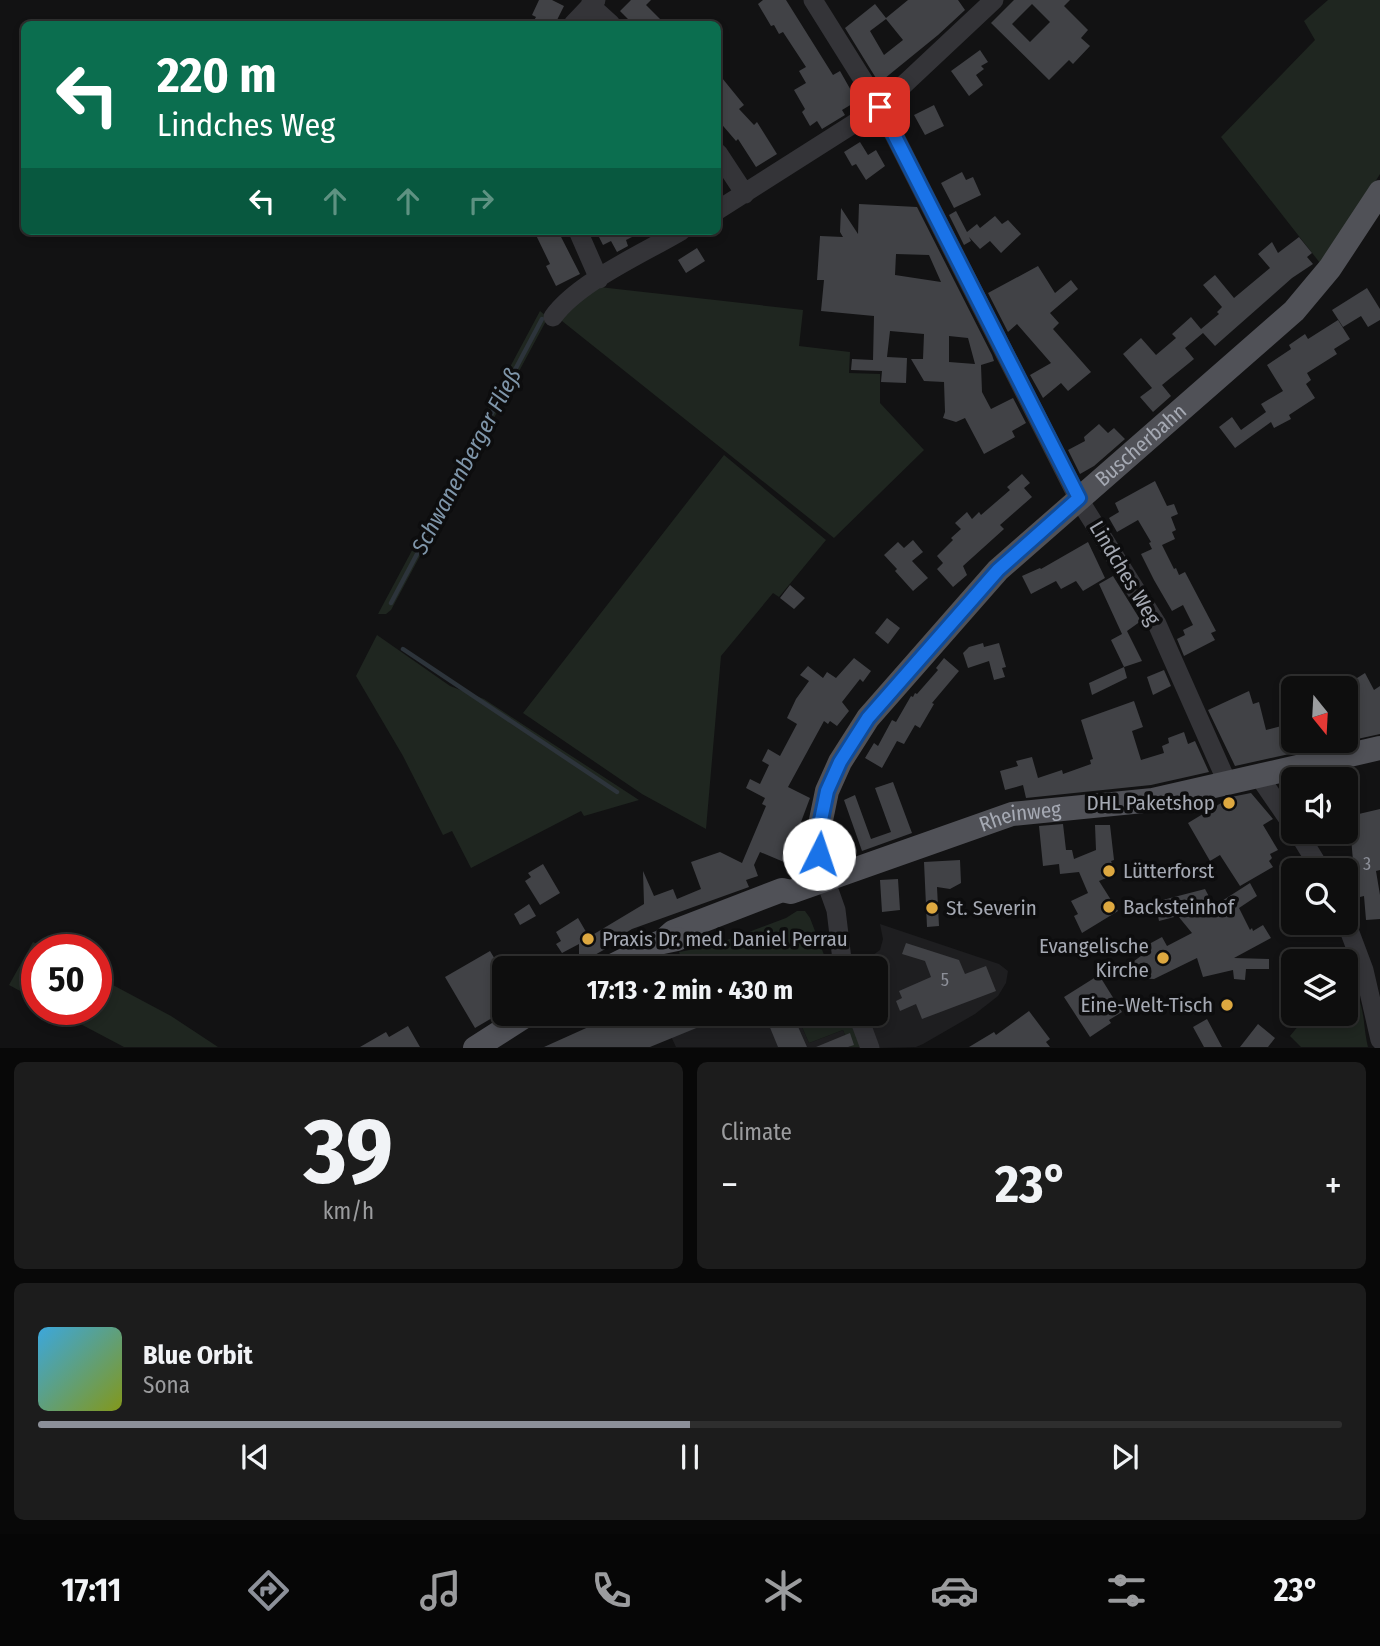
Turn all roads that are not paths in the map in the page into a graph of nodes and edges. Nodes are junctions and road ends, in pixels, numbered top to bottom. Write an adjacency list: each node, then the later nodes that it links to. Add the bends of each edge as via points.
1 (813, 0): 6 (street, Lindches Weg)
2 (994, 0): 6 (street)
3 (593, 2): 4 (street); 5 (street)
4 (576, 21)
5 (609, 21)
6 (880, 107): 9 (street); 15 (street, Lindches Weg)
7 (721, 158): 9 (street)
8 (1380, 192): 15 (main road, Buscherbahn, via 1330,268 1294,311)
9 (745, 194): 10 (street)
10 (721, 208)
11 (580, 235): 13 (street)
12 (674, 235): 13 (street)
13 (599, 279): 14 (street, via 563,304)
14 (553, 317)
15 (1079, 498): 18 (street, Lindches Weg, via 1157,624); 20 (main road, Buscherbahn, via 998,570 868,718 827,791 819,854)
16 (1380, 748): 17 (main road, Rheinweg)
17 (1258, 775): 18 (main road, Rheinweg); 19 (street)
18 (1227, 782): 20 (main road, Rheinweg, via 1120,805 1012,814)
19 (1281, 809)
20 (825, 879): 22 (main road, Rheinweg, via 791,892 782,890 673,932); 23 (street, via 836,911)
21 (1351, 935): 24 (street)
22 (632, 956)
23 (842, 956)
24 (1376, 1005): 27 (street)
25 (510, 1026): 28 (main road)
26 (862, 1026): 29 (street)
27 (1380, 1040)
28 (475, 1048)
29 (870, 1048)

